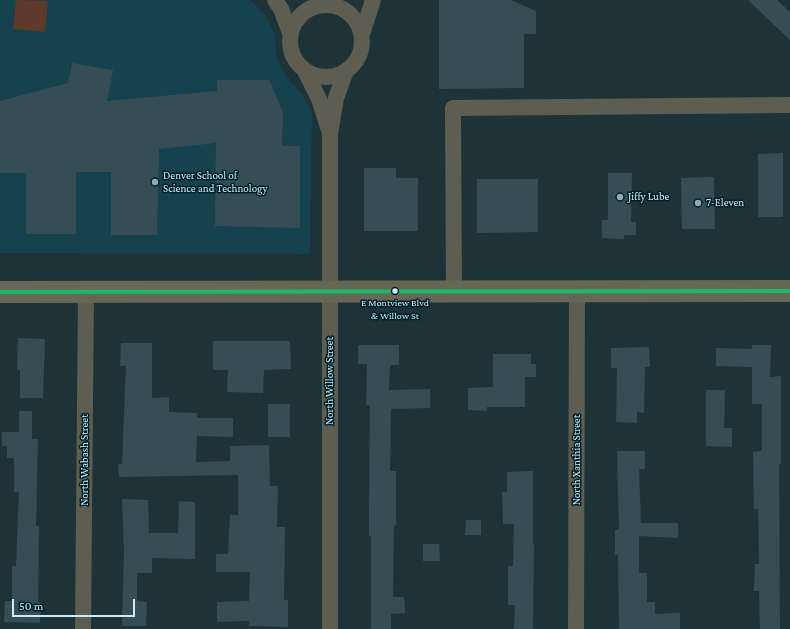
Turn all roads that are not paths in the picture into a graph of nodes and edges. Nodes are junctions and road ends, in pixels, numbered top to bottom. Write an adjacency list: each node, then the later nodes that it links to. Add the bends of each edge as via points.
1 (275, 0): 4 (street)
2 (373, 0): 5 (street)
3 (325, 3): 4 (street, via 306,11 296,20); 5 (street, via 346,11 356,21)
4 (290, 33): 6 (street, via 290,48 295,61)
5 (362, 34): 7 (street, via 359,55)
6 (305, 71): 7 (street, via 318,76 332,76); 9 (street, North Willow Street, via 320,99)
7 (346, 71): 9 (street, North Willow Street, via 336,98)
8 (790, 105): 12 (street, via 453,108)
9 (330, 134): 11 (street, North Willow Street)
10 (577, 290): 12 (main road); 13 (main road); 18 (street, North Xanthia Street)
11 (330, 291): 12 (main road); 15 (main road); 17 (street, North Willow Street)
12 (454, 291)
13 (790, 291)
14 (0, 292): 15 (main road)
15 (86, 292): 16 (street, North Wabash Street)
16 (84, 629)
17 (330, 629)
18 (576, 629)

